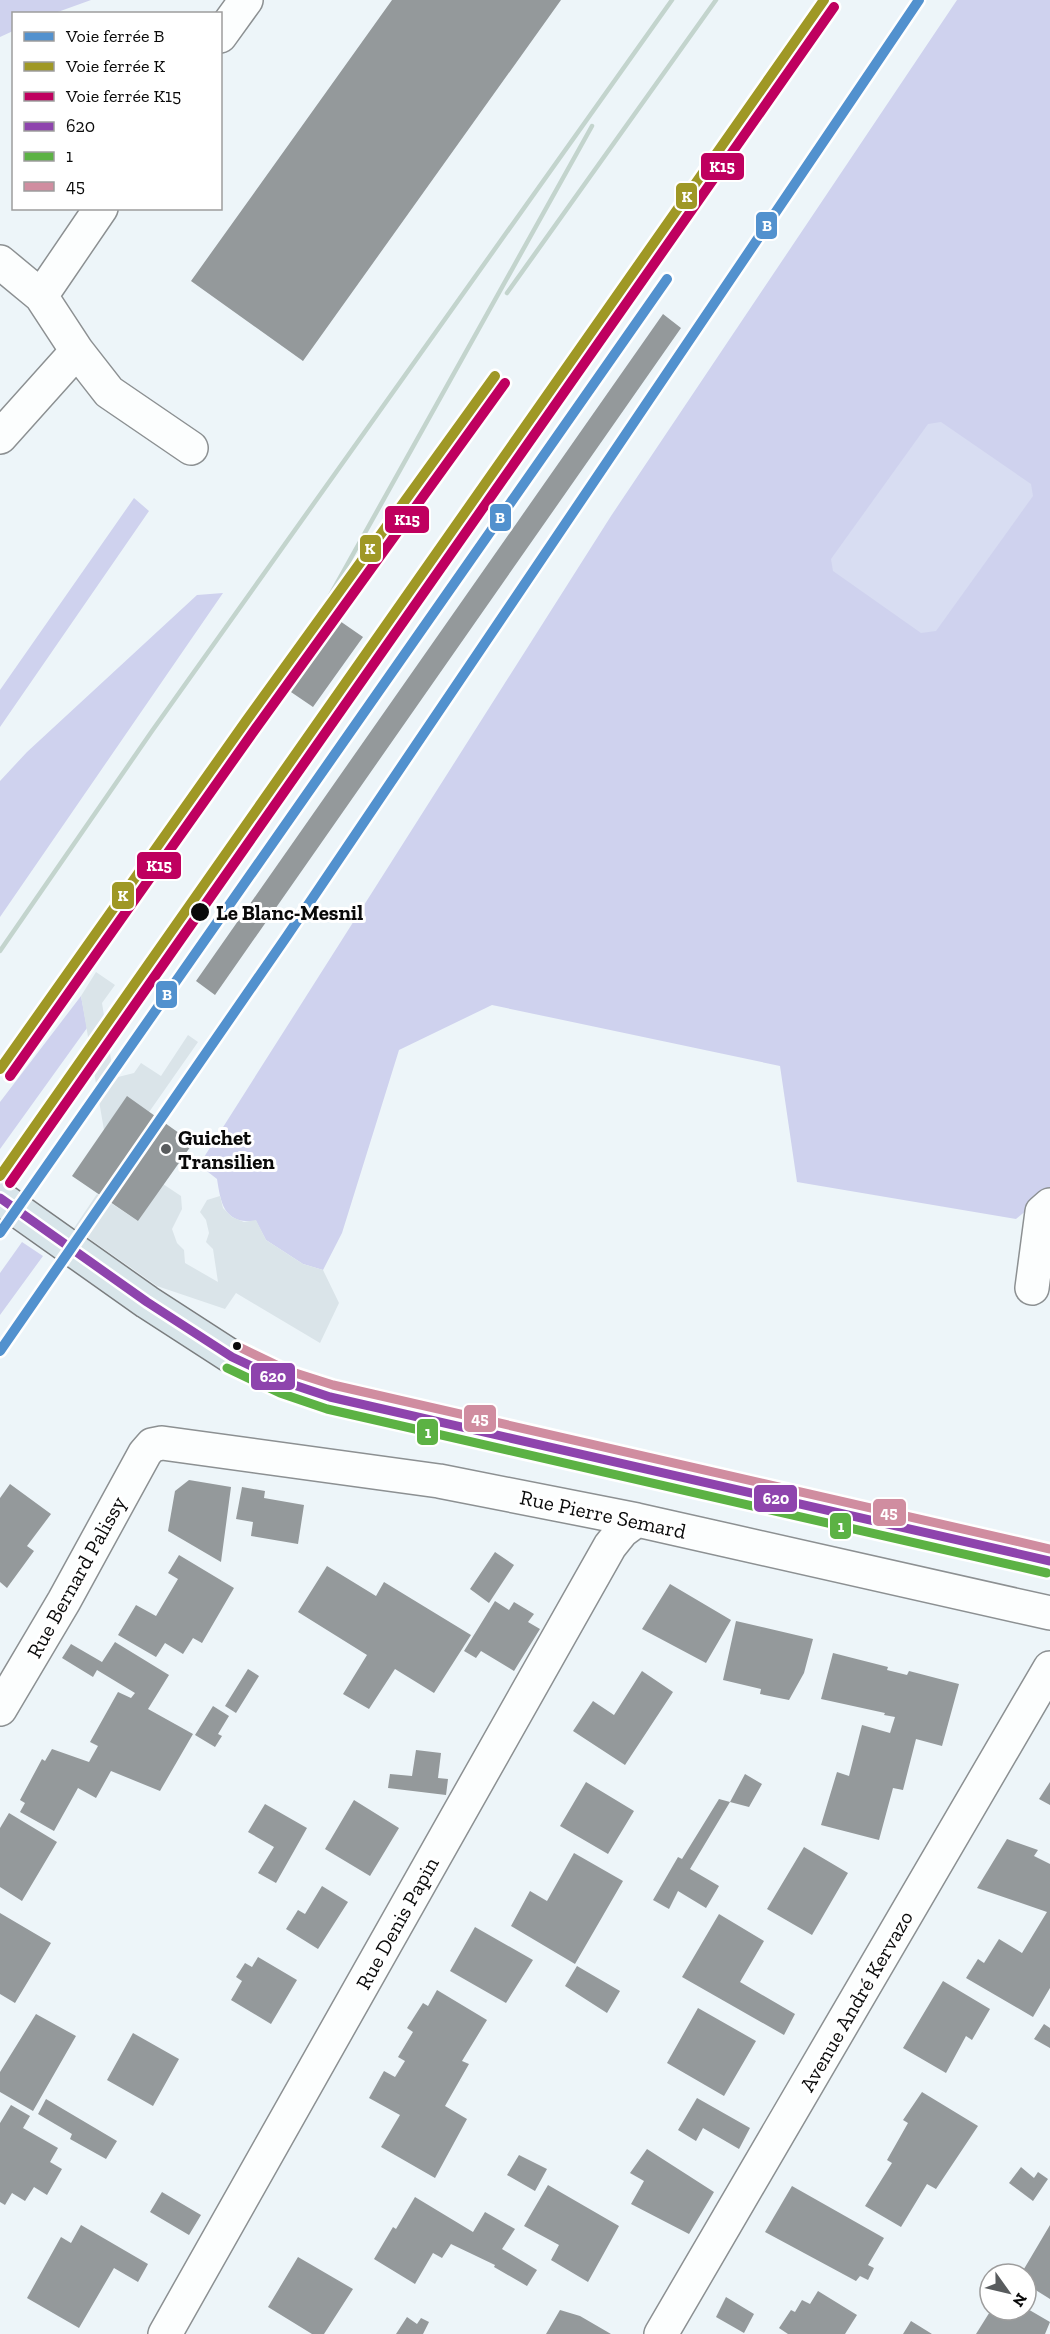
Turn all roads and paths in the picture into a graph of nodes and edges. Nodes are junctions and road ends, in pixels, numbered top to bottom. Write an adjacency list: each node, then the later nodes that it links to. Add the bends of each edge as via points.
1 (246, 0): 2 (street)
2 (222, 33)
3 (100, 210): 5 (street)
4 (0, 262): 5 (street)
5 (41, 296): 6 (street)
6 (77, 351): 7 (street); 8 (street, via 109,392)
7 (0, 437)
8 (191, 447)
9 (0, 1198): 14 (main road, via 232,1357 285,1382 330,1397)
10 (1050, 1205): 11 (street, via 1042,1212)
11 (1032, 1288)
12 (152, 1445): 13 (street, Rue Pierre Semard, via 175,1444 439,1481); 17 (street, Rue Bernard Palissy)
13 (637, 1520): 15 (street, Rue Pierre Semard); 18 (street, Rue Denis Papin, via 609,1546)
14 (1050, 1562)
15 (1050, 1613)
16 (1050, 1668): 19 (street, Avenue André Kervazo)
17 (0, 1709)
18 (165, 2334)
19 (661, 2334)

